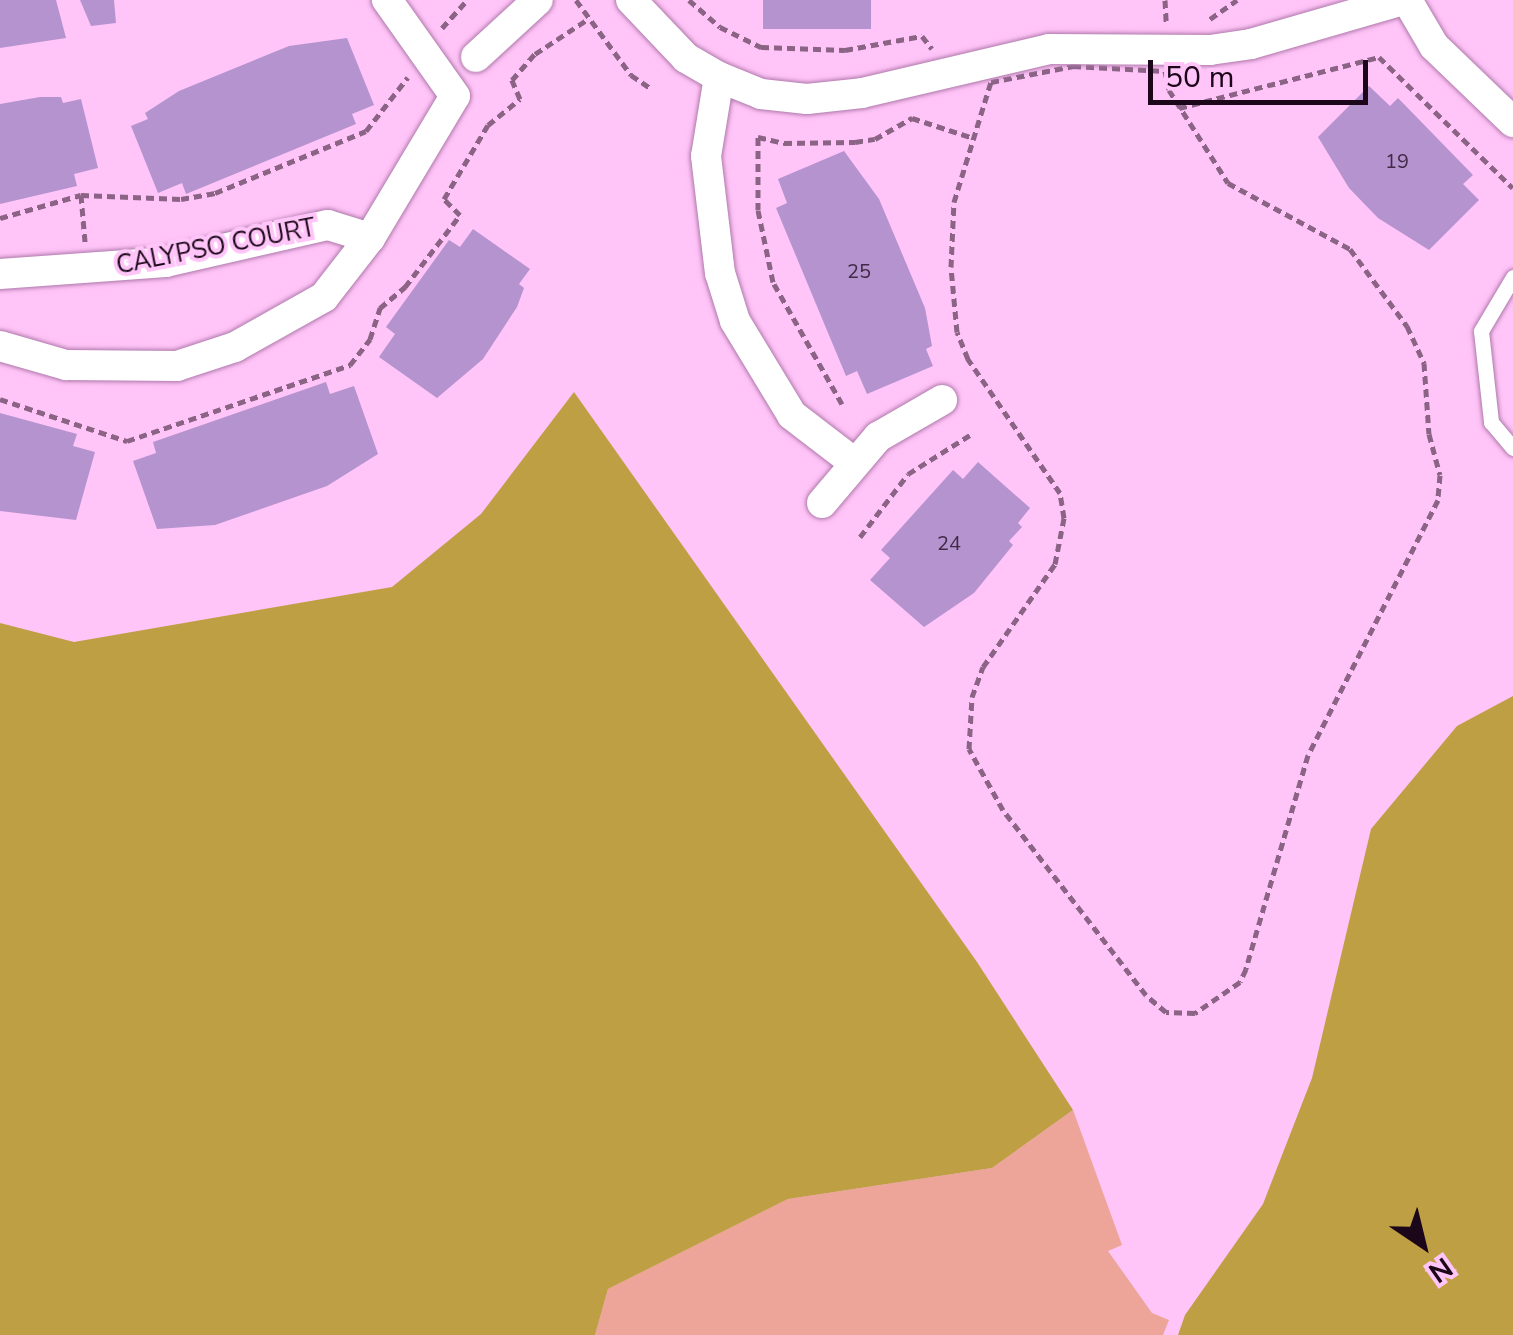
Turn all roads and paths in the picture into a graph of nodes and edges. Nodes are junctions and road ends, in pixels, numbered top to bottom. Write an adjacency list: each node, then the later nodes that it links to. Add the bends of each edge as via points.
1 (387, 0): 22 (street, via 455,96)
2 (466, 0): 10 (path)
3 (538, 0): 12 (street)
4 (576, 0): 15 (path, via 631,75)
5 (631, 0): 14 (street, via 686,58)
6 (689, 0): 11 (path, via 738,38 761,47 844,50 922,36 934,56)
7 (1164, 0): 9 (path, via 1167,30)
8 (1405, 0): 14 (street, via 1251,44 1048,49 862,93 807,99 762,94); 17 (street, via 1434,46)
9 (1150, 29)
10 (436, 35)
11 (949, 51)
12 (476, 57)
13 (410, 75): 20 (path, via 366,131 246,182 182,200)
14 (718, 78): 31 (street, via 706,156 716,256 735,321 792,415)
15 (650, 88)
16 (1180, 108): 18 (path, via 1164,71 1046,69 992,82); 18 (path, via 1228,183 1350,249 1407,326 1424,363 1429,434 1442,489 1308,755 1246,970 1220,998 1195,1012 1166,1012 1146,996 1003,810 969,749 972,697 983,666 1056,564 1064,518 1060,493 968,359 958,332 954,202); 19 (path, via 1378,56)
17 (1513, 122)
18 (970, 137): 28 (path, via 912,118 855,142 784,144 758,137 758,210 773,282)
19 (1513, 188)
20 (81, 195): 21 (path); 23 (path)
21 (0, 218)
22 (370, 238): 23 (street, CALYPSO COURT, via 328,225 166,262); 26 (street, via 324,297 235,347 176,366 66,365)
23 (88, 270): 24 (street, CALYPSO COURT)
24 (0, 274)
25 (1513, 278): 30 (lane, via 1481,331 1491,422)
26 (0, 346)
27 (942, 400): 31 (street, via 878,437)
28 (842, 404)
29 (970, 436): 33 (path, via 908,474)
30 (1513, 448)
31 (852, 461): 32 (street)
32 (822, 503)
33 (860, 536)

